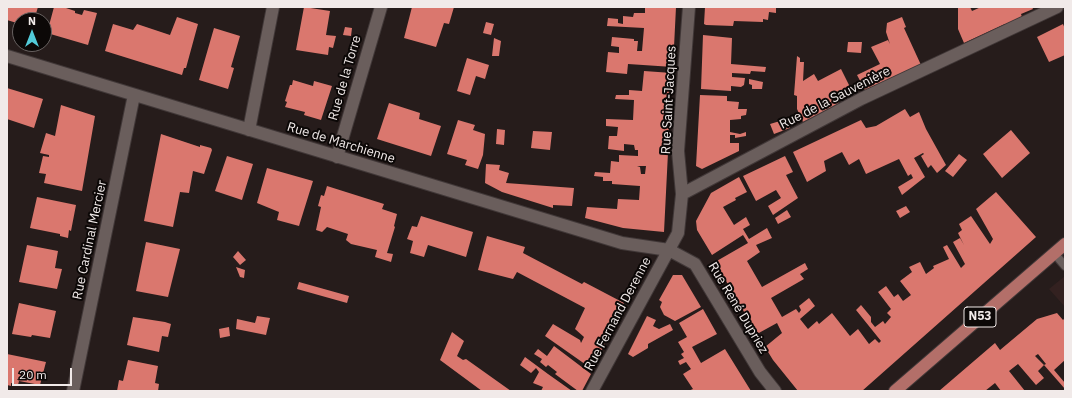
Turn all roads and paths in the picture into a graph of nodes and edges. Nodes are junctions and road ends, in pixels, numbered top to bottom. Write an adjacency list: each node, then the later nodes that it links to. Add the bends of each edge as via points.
1 (273, 7): 7 (street)
2 (381, 7): 8 (street, Rue de la Torre)
3 (689, 7): 9 (street, Rue Saint-Jacques, via 678,150)
4 (1057, 7): 9 (street, Rue de la Sauvenière, via 861,99)
5 (7, 56): 6 (street, Rue de Marchienne)
6 (134, 95): 7 (street, Rue de Marchienne); 14 (street, Rue Cardinal Mercier)
7 (249, 130): 8 (street, Rue de Marchienne)
8 (337, 157): 11 (street, Rue de Marchienne, via 622,244)
9 (682, 194): 11 (street, via 678,233)
10 (1065, 244): 12 (main road, N53)
11 (669, 250): 15 (street, Rue Fernand Derenne); 16 (street, Rue René Dupriez, via 695,264 760,372)
12 (1054, 254): 13 (lane); 17 (main road, N53)
13 (1065, 266)
14 (73, 391)
15 (592, 391)
16 (775, 391)
17 (896, 391)

